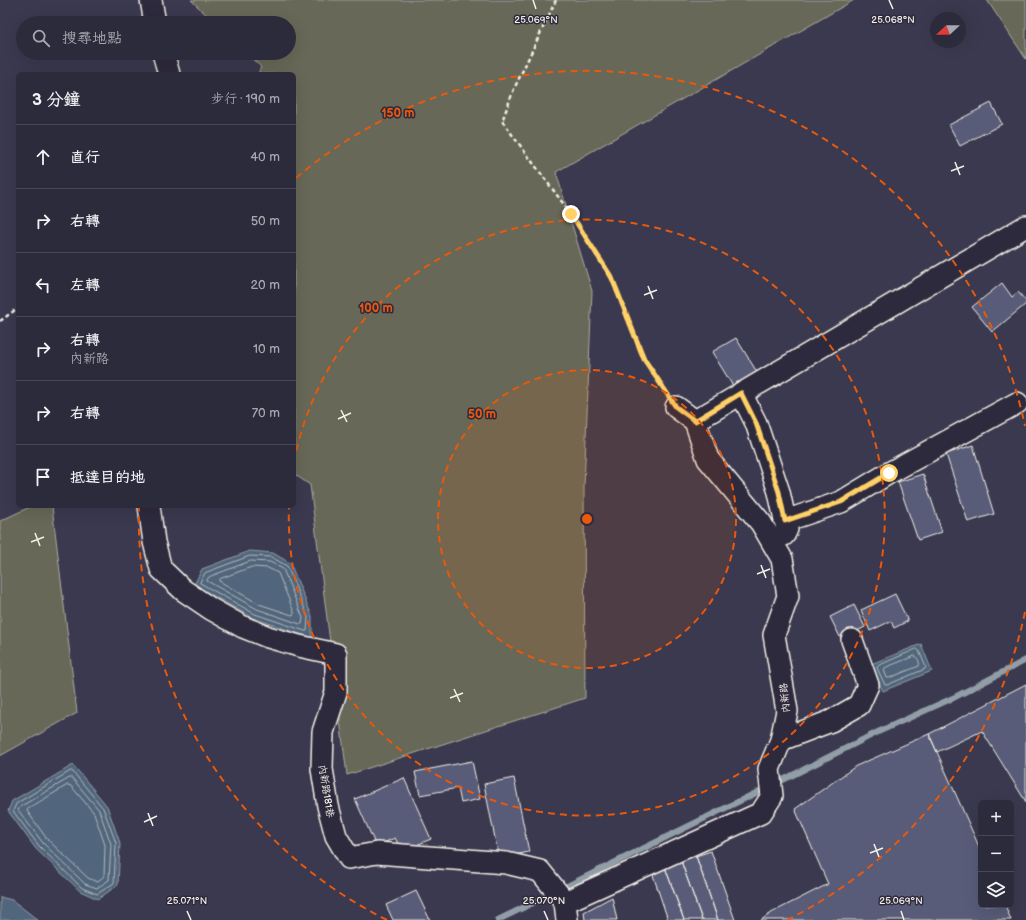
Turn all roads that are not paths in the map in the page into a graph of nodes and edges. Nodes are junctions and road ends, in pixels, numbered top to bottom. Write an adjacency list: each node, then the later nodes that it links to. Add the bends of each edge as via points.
1 (151, 0): 2 (street)
2 (154, 16)
3 (165, 60): 4 (street)
4 (168, 72)
5 (1026, 226): 6 (street)
6 (741, 393): 9 (street); 11 (street, via 756,423 779,492)
7 (1017, 403): 11 (street, via 841,502)
8 (676, 407): 9 (street)
9 (695, 421): 12 (street, 內新路, via 708,458 761,523)
10 (149, 508): 15 (street, 內新路181巷, via 161,568 184,590 243,627 299,646 336,654 336,692 323,732 322,769 336,836 349,858 377,853 506,863 540,871)
11 (785, 521): 12 (street, via 787,529)
12 (776, 550): 14 (street, 內新路, via 782,559 788,596 774,635 787,712)
13 (852, 640): 14 (street, via 868,685 859,705 831,721)
14 (781, 740): 15 (street, 內新路, via 769,769 772,796 760,813)
15 (566, 911)

